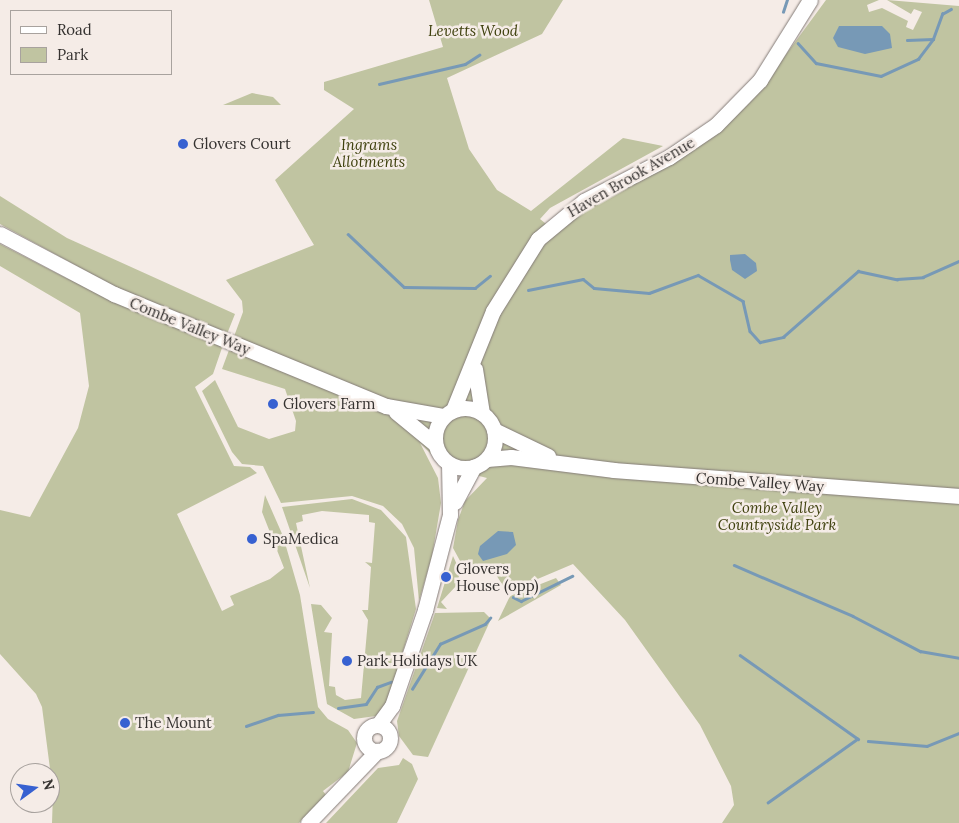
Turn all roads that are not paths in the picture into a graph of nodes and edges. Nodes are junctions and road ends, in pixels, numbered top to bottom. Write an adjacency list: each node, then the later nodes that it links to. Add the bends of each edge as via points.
1 (811, 2): 3 (main road, Haven Brook Avenue, via 760,80 716,125 669,158 584,201 538,239 493,311)
2 (0, 234): 4 (main road, Combe Valley Way, via 114,294)
3 (475, 362): 5 (main road, Haven Brook Avenue); 6 (main road, Haven Brook Avenue)
4 (386, 406): 5 (main road, Combe Valley Way); 8 (main road, Combe Valley Way)
5 (449, 413): 6 (main road, via 468,408); 8 (main road, via 436,429)
6 (482, 413): 7 (main road)
7 (494, 430): 9 (main road, Combe Valley Way); 10 (main road, via 494,445)
8 (435, 444): 11 (main road)
9 (562, 462): 10 (main road, Combe Valley Way); 12 (main road, Combe Valley Way, via 614,470)
10 (480, 463): 11 (main road); 13 (main road)
11 (449, 464): 13 (main road)
12 (959, 496)
13 (450, 515): 14 (main road, via 425,610)
14 (383, 729): 15 (main road, via 387,747); 15 (main road, via 367,730)
15 (372, 748): 16 (main road)
16 (308, 823)

